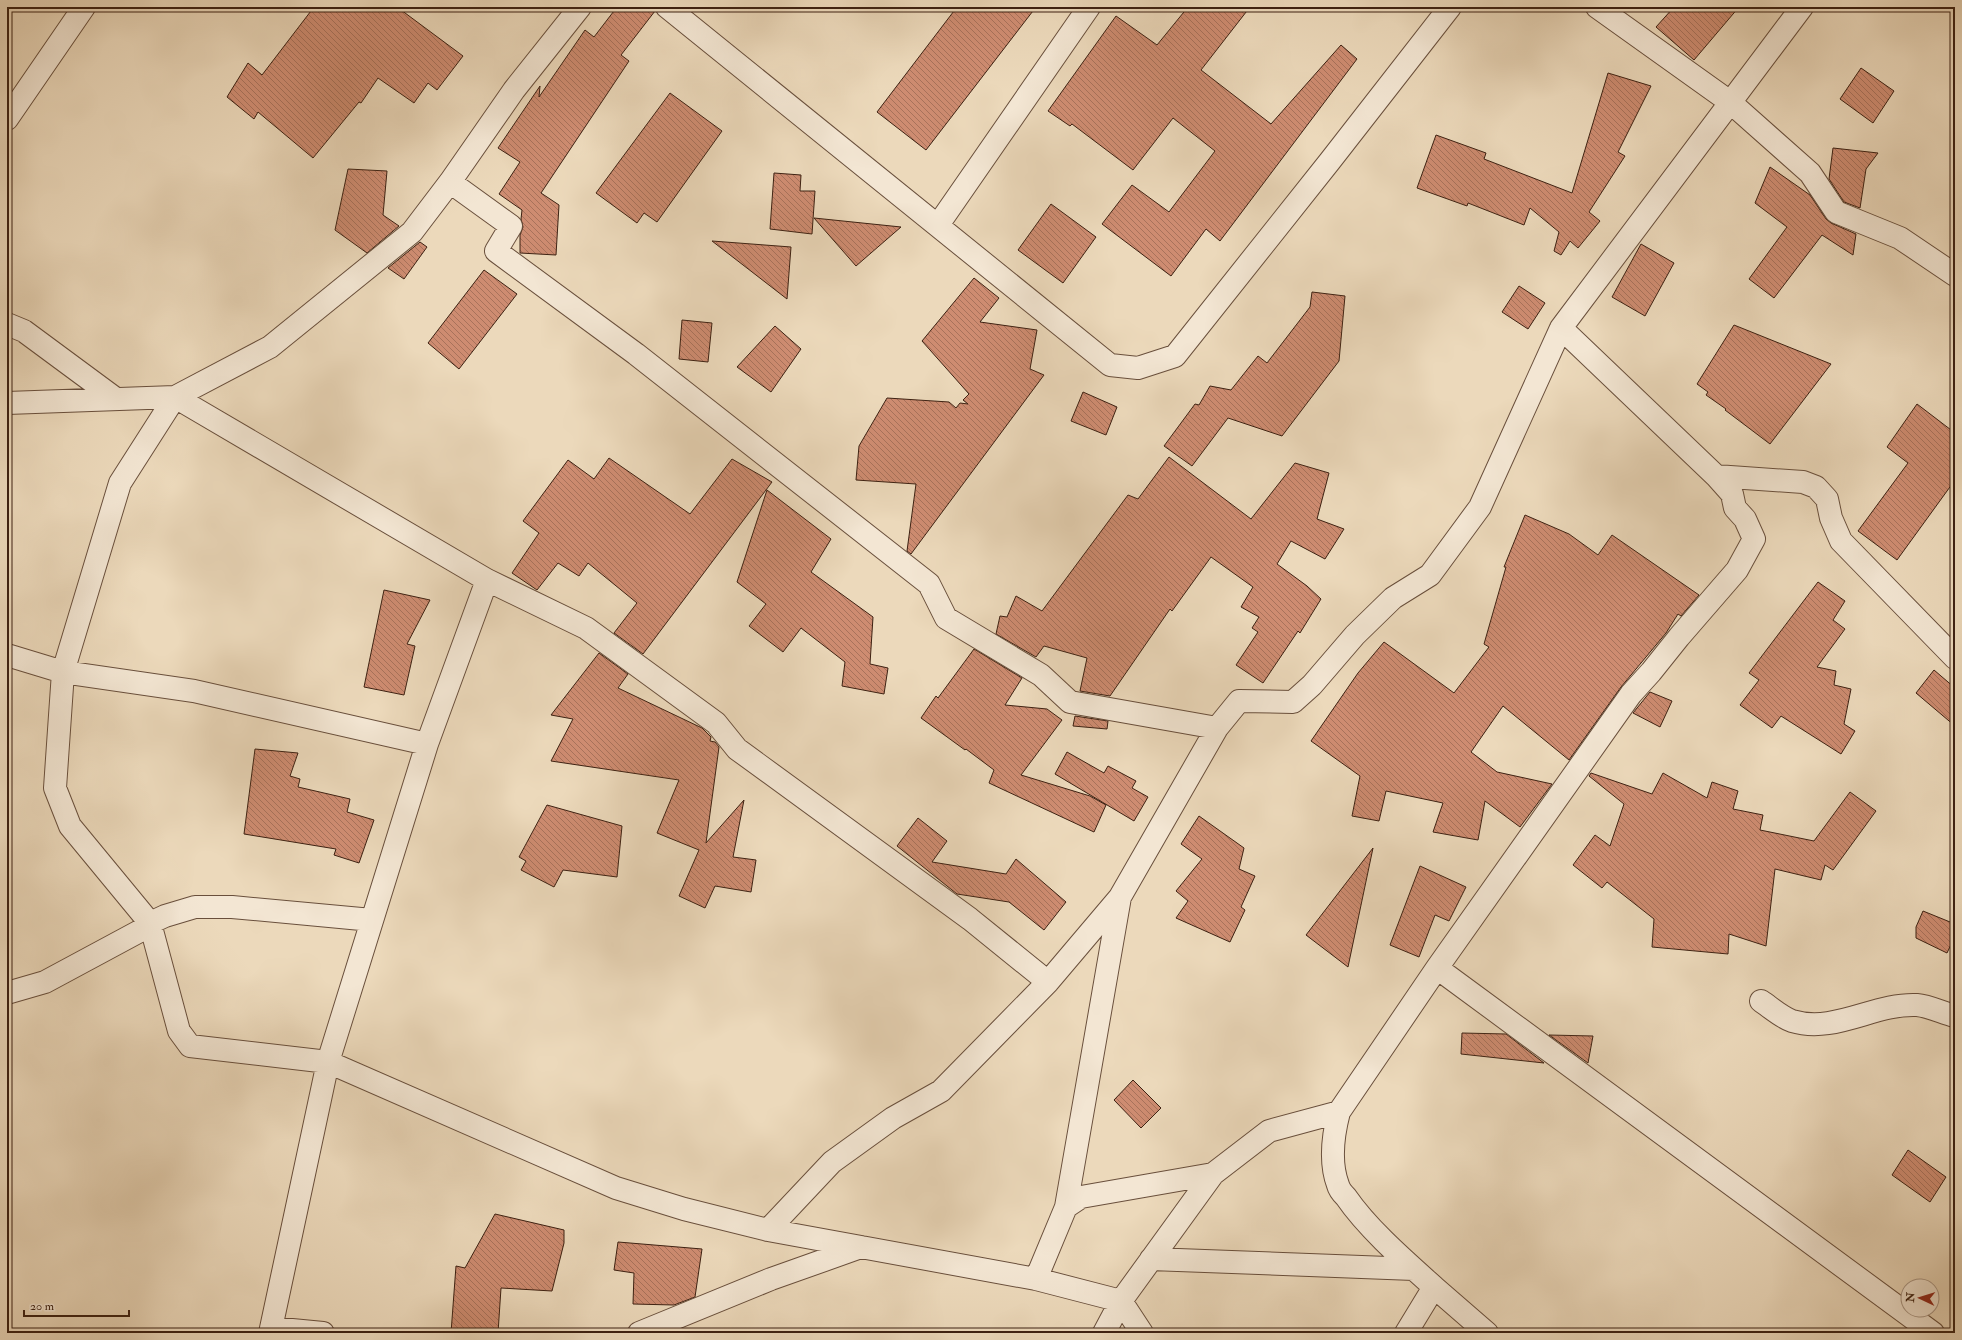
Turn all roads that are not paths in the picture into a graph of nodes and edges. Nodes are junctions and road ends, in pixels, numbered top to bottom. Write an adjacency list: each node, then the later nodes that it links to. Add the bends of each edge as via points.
1 (84, 7): 9 (street)
2 (580, 7): 10 (street, via 514,90)
3 (667, 7): 11 (street)
4 (1089, 7): 11 (street)
5 (1450, 7): 11 (street, via 1175,356 1138,368 1110,365)
6 (1597, 7): 8 (street)
7 (1802, 7): 8 (street)
8 (1730, 102): 12 (street, via 1810,173 1836,212 1900,238); 14 (street)
9 (7, 120)
10 (450, 182): 15 (street, via 412,232 270,347); 23 (street, via 511,226 496,251 636,354 929,584 946,618 1041,675 1070,702)
11 (938, 225)
12 (1955, 276)
13 (7, 324): 16 (street, via 24,331)
14 (1561, 328): 18 (street); 23 (street, via 1480,506 1430,574 1393,598 1293,702 1239,701)
15 (175, 397): 16 (street); 19 (street); 22 (street, via 120,483)
16 (116, 399): 17 (street)
17 (7, 403)
18 (1716, 476): 21 (street, via 1803,482 1816,486 1828,499 1831,518 1841,541); 28 (street, via 1732,494 1735,508 1745,519 1754,539 1737,570 1630,694)
19 (487, 580): 24 (street); 29 (street, via 586,628 716,723 737,749 970,919)
20 (7, 655): 22 (street)
21 (1955, 658)
22 (63, 672): 24 (street, via 194,691); 27 (street, via 55,788 70,826)
23 (1217, 728): 25 (street)
24 (428, 744): 26 (street)
25 (1120, 897): 29 (street); 36 (street)
26 (372, 920): 27 (street, via 232,907 196,907); 33 (street)
27 (150, 923): 30 (street, via 45,982); 33 (street, via 179,1031 190,1046)
28 (1437, 968): 34 (street); 51 (street)
29 (1048, 982): 37 (street, via 941,1091 893,1118 832,1162)
30 (7, 993)
31 (1761, 1000): 32 (street, via 1790,1020 1816,1025 1858,1017 1888,1007 1918,1005)
32 (1955, 1016)
33 (328, 1062): 37 (street, via 616,1188 684,1209); 44 (street)
34 (1339, 1112): 35 (street, via 1269,1131); 40 (street, via 1333,1136 1338,1186 1355,1210)
35 (1213, 1174): 36 (street, via 1100,1192 1081,1197); 39 (street)
36 (1066, 1207): 41 (street)
37 (768, 1230): 38 (street)
38 (862, 1247): 41 (street); 46 (street, via 771,1279)
39 (1151, 1259): 40 (street); 43 (street)
40 (1414, 1269): 42 (street)
41 (1036, 1279): 43 (street)
42 (1434, 1287): 49 (street); 50 (street)
43 (1121, 1301): 47 (street); 48 (street)
44 (270, 1331): 45 (street)
45 (323, 1333)
46 (639, 1333)
47 (1104, 1333)
48 (1142, 1333)
49 (1406, 1333)
50 (1488, 1333)
51 (1933, 1333)

